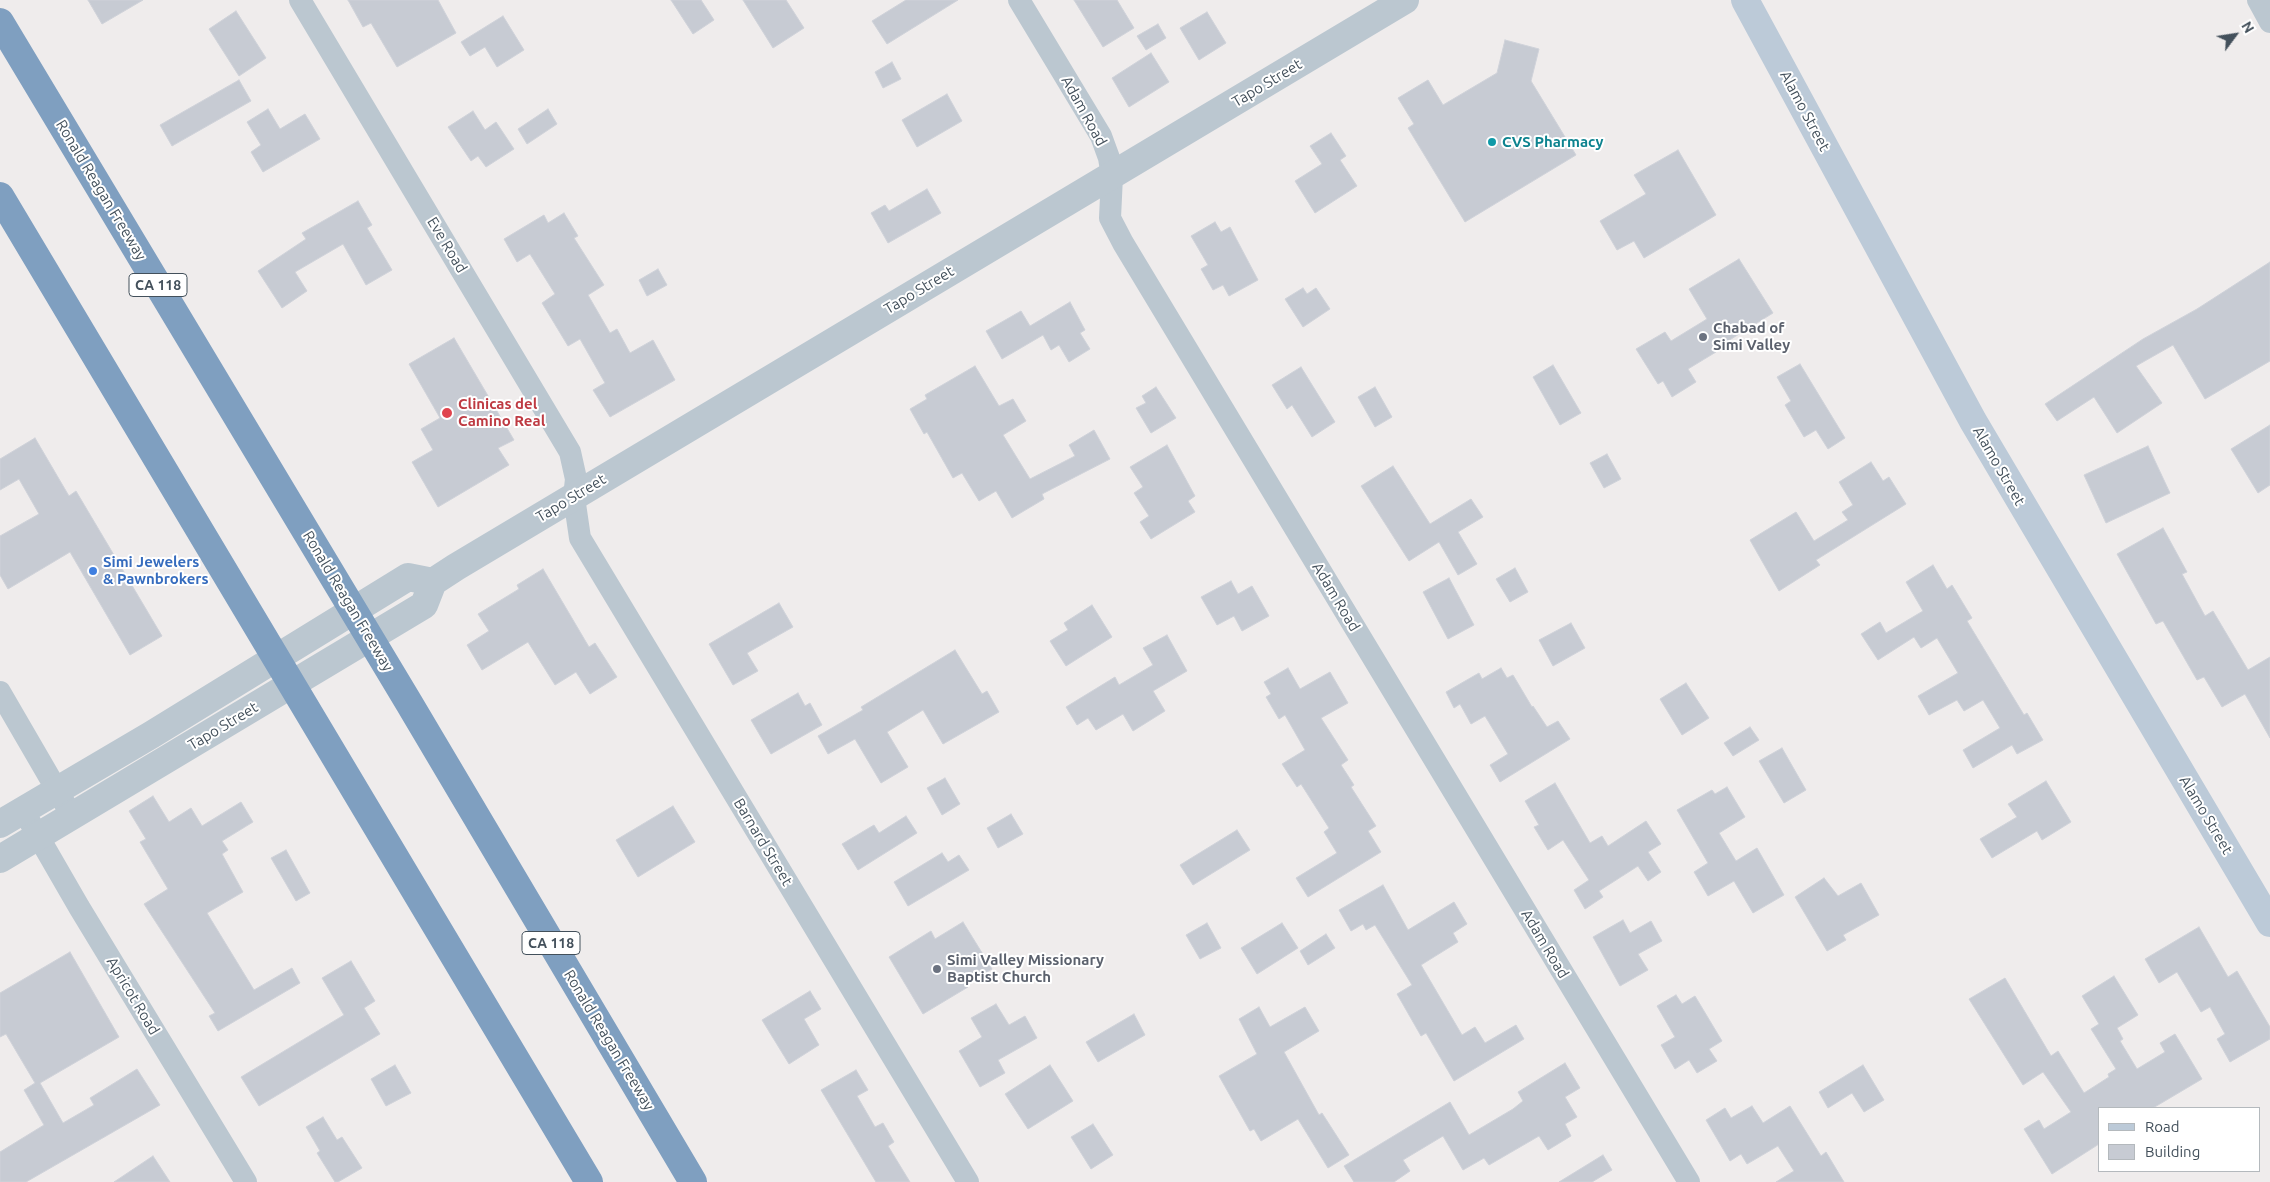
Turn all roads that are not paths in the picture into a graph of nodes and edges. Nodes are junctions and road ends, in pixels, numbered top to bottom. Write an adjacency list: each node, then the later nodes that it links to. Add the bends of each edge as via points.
1 (300, 0): 10 (street, Eve Road, via 570,452 576,479)
2 (1020, 0): 8 (street, Adam Road, via 1102,136)
3 (1405, 0): 8 (street, Tapo Street)
4 (1745, 0): 19 (main road, Alamo Street, via 1973,421)
5 (2258, 0): 7 (street)
6 (0, 22): 22 (highway, Ronald Reagan Freeway / CA 118)
7 (2270, 22)
8 (1112, 176): 10 (street, Tapo Street); 24 (street, Adam Road, via 1110,218 1123,243)
9 (0, 196): 21 (highway)
10 (574, 497): 11 (street, Tapo Street); 23 (street, Barnard Street, via 580,538)
11 (433, 582): 13 (street, Tapo Street, via 408,577); 15 (street, Tapo Street, via 424,604)
12 (0, 692): 13 (street)
13 (57, 790): 14 (street, Tapo Street); 15 (street)
14 (24, 810): 16 (street, Tapo Street); 17 (street, Apricot Road)
15 (72, 816): 17 (street, Tapo Street)
16 (0, 824)
17 (38, 836): 18 (street, Tapo Street); 20 (street, Apricot Road)
18 (0, 859)
19 (2270, 923)
20 (246, 1182)
21 (590, 1182)
22 (693, 1182)
23 (968, 1182)
24 (1688, 1182)

